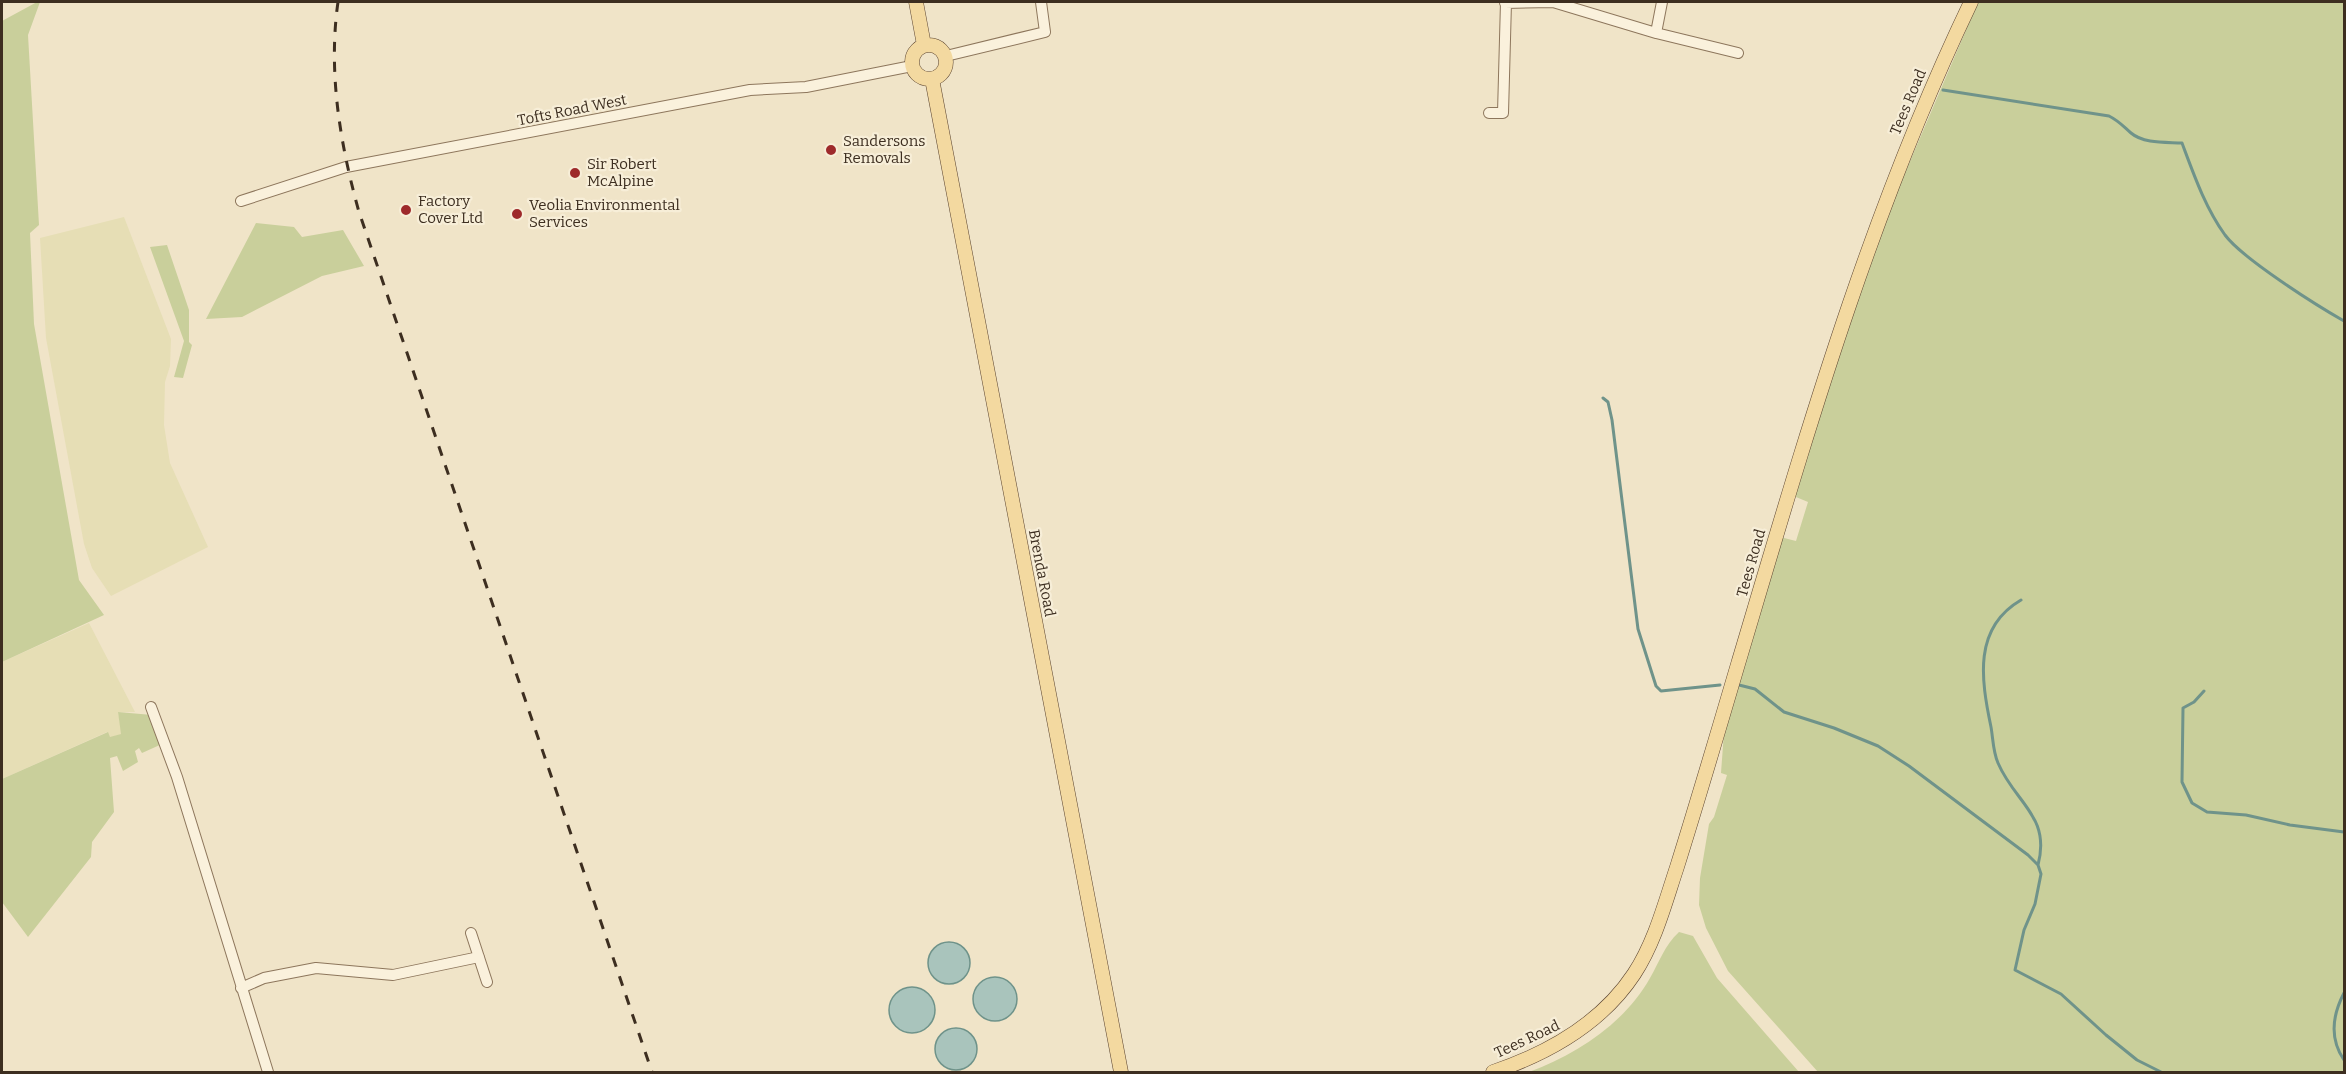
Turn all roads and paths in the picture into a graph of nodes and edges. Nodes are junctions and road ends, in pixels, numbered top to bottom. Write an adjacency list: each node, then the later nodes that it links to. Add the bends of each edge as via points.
1 (916, 2): 7 (main road)
2 (1041, 2): 9 (street, via 1045,32)
3 (1506, 2): 6 (street, via 1553,2); 12 (street, via 1503,113)
4 (1662, 2): 6 (street)
5 (1971, 2): 21 (main road, Tees Road, via 1913,131 1856,280 1690,824 1643,958 1625,987 1580,1030 1539,1054)
6 (1656, 33): 8 (street)
7 (924, 45): 9 (main road, via 942,49); 10 (main road, via 916,50)
8 (1738, 53)
9 (946, 56): 11 (main road, via 945,70)
10 (912, 66): 11 (main road, via 916,73); 13 (street, Tofts Road West, via 806,87 744,91 346,167)
11 (932, 79): 20 (main road, Brenda Road)
12 (1489, 113)
13 (241, 201)
14 (151, 707): 18 (street, via 177,777)
15 (471, 933): 16 (street)
16 (479, 957): 17 (street); 18 (street, via 393,975 316,968 264,978)
17 (487, 982)
18 (242, 988): 19 (street)
19 (268, 1072)
20 (1121, 1072)
21 (1493, 1072)

